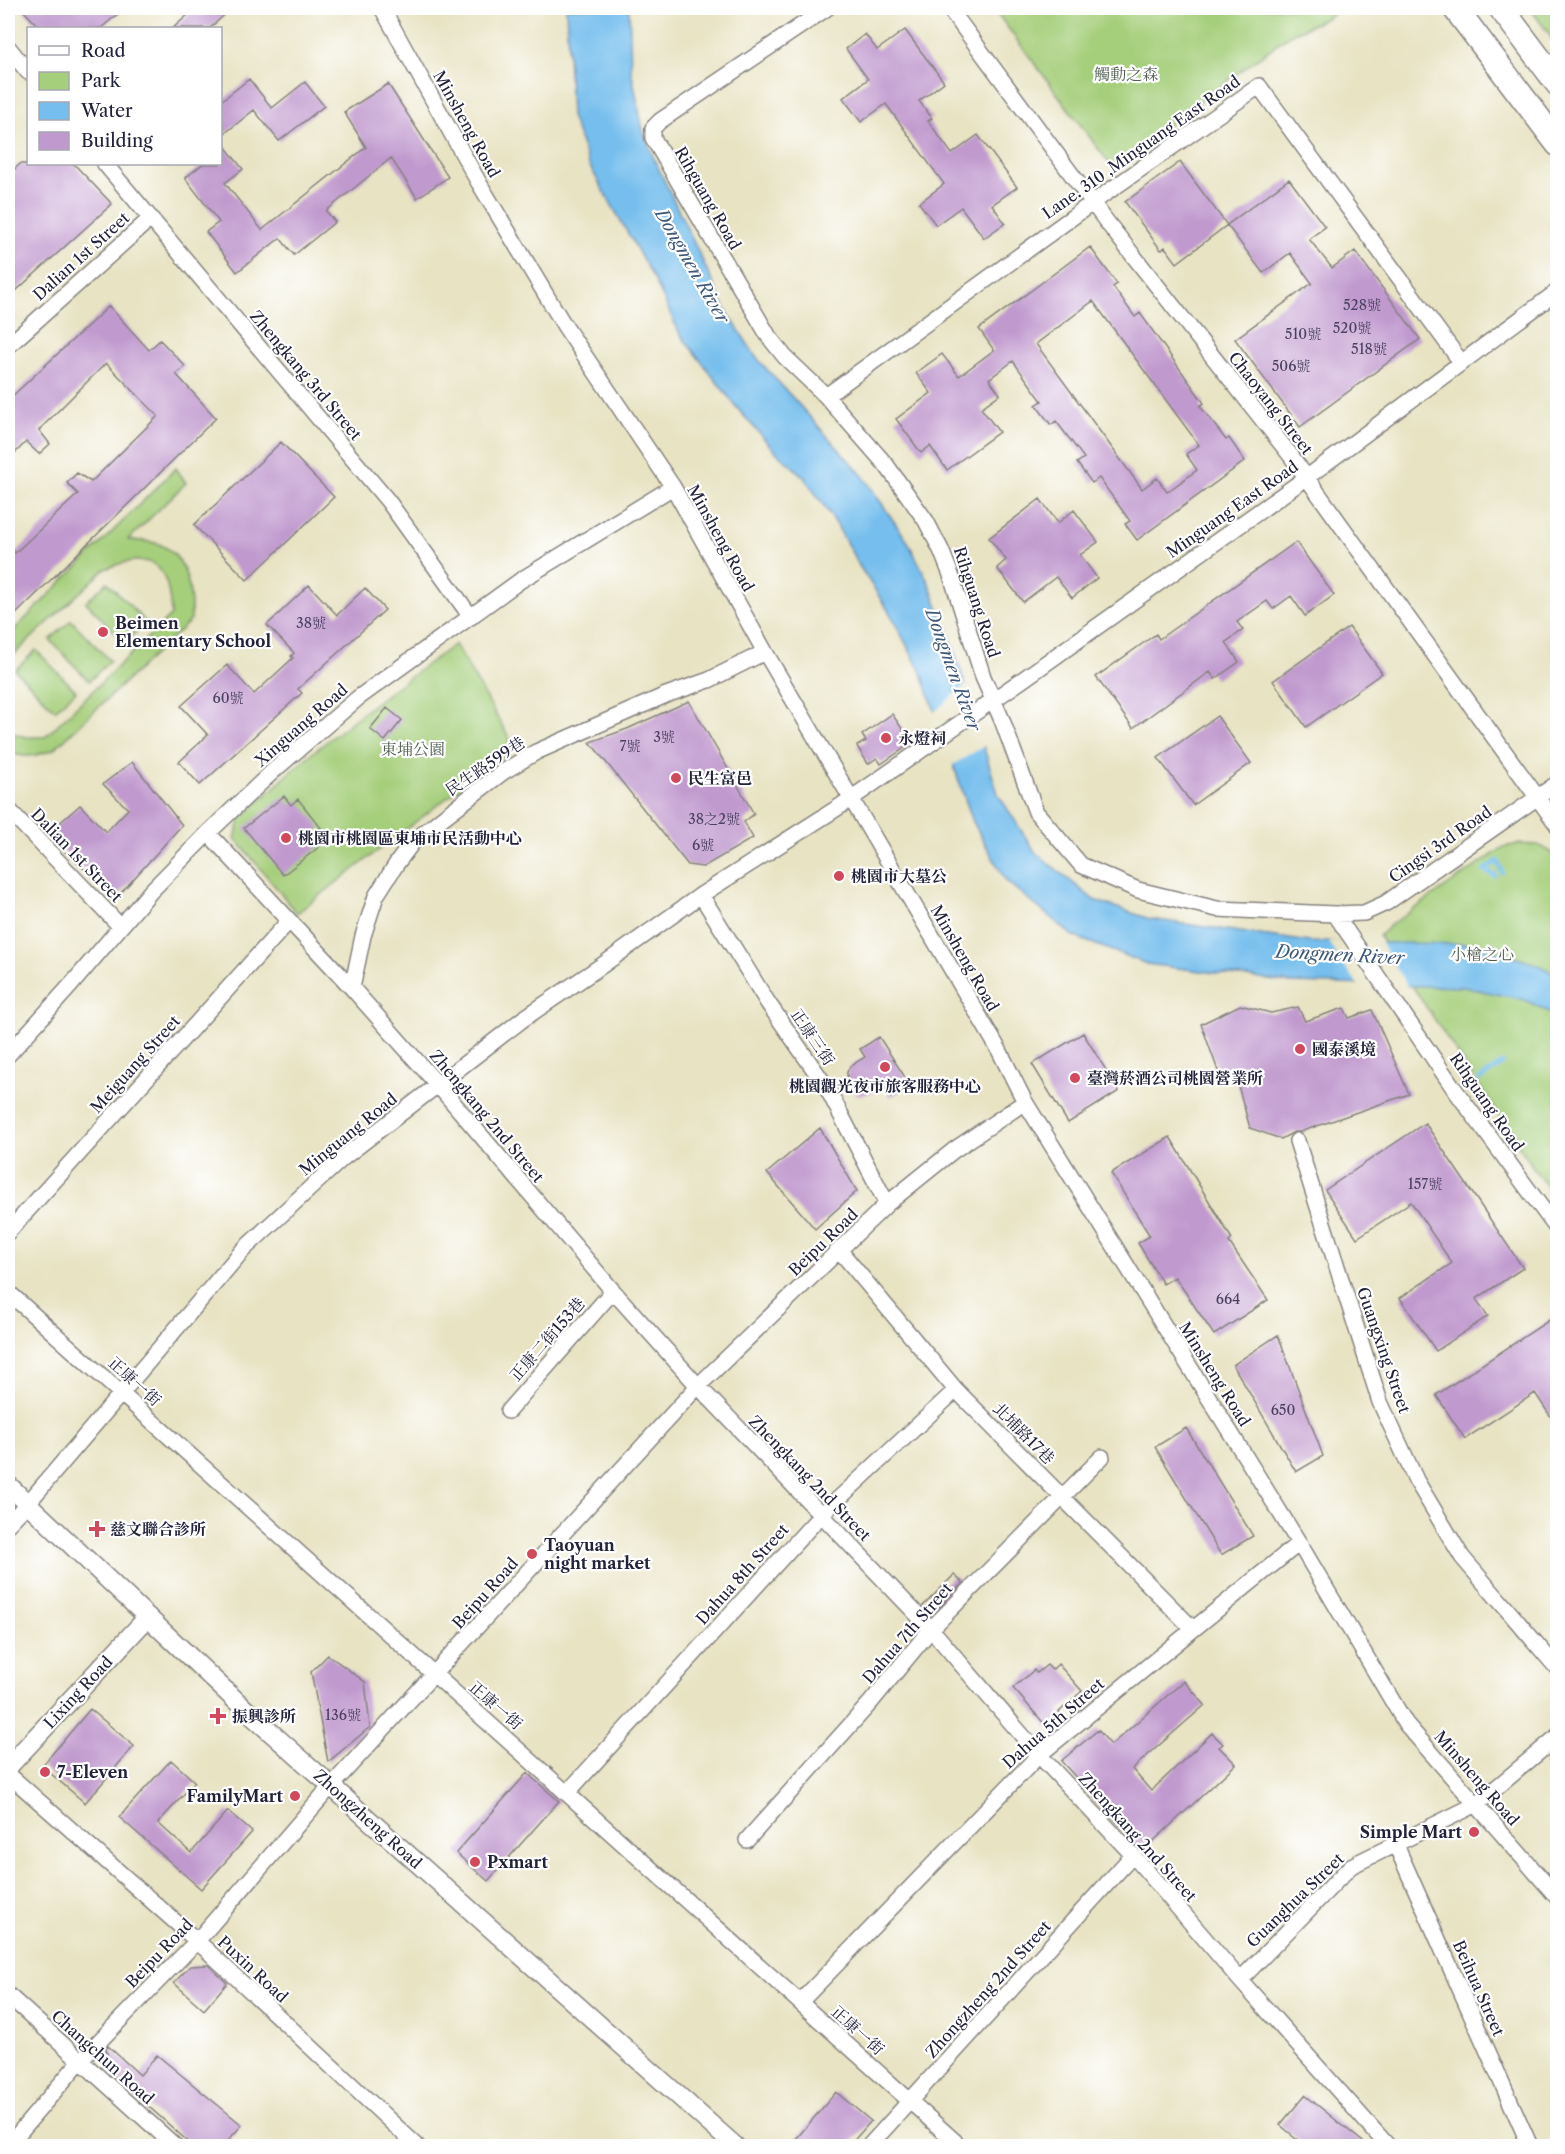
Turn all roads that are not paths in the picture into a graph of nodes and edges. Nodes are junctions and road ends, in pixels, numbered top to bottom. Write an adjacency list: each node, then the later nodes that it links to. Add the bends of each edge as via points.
1 (382, 8): 18 (street, Minsheng Road, via 479,183 564,325)
2 (827, 8): 16 (street, Rihguang Road, via 652,128 653,138 769,337 784,357)
3 (949, 8): 11 (street, Chaoyang Street)
4 (1455, 8): 9 (main road)
5 (1501, 8): 8 (main road)
6 (8, 47): 7 (street)
7 (27, 71)
8 (1557, 84)
9 (1557, 144)
10 (106, 165): 12 (street, Zhengkang 3rd Street)
11 (1092, 203): 15 (street, Lane. 310 ,Minguang East Road, via 1259,86); 16 (street, Lane. 310 ,Minguang East Road); 17 (street, Chaoyang Street)
12 (151, 218): 14 (street, Dalian 1st Street); 19 (street, Zhengkang 3rd Street, via 388,501)
13 (1557, 291): 15 (street, Minguang East Road)
14 (8, 346)
15 (1461, 362): 17 (street, Minguang East Road)
16 (826, 396): 21 (street, Rihguang Road, via 887,466 926,521 951,575)
17 (1306, 478): 21 (street, Minguang East Road); 24 (street, Chaoyang Street)
18 (673, 487): 19 (street, Xinguang Road, via 530,574); 20 (street, Minsheng Road)
19 (471, 617): 27 (street, Xinguang Road, via 358,698)
20 (765, 652): 23 (street, Minsheng Road); 32 (street, 民生路599巷, via 709,680 536,752 441,819 412,843 376,896)
21 (994, 700): 23 (street, Minguang East Road); 29 (street, Rihguang Road, via 1036,813 1081,865 1138,890 1218,909)
22 (1557, 783): 24 (street, Cingsi 3rd Road)
23 (852, 798): 28 (street, Minguang Road); 35 (street, Minsheng Road, via 999,1050)
24 (1537, 798): 26 (street, Chaoyang Street); 29 (street, Cingsi 3rd Road, via 1386,903 1364,913)
25 (8, 809): 31 (street, Dalian 1st Street)
26 (1557, 826)
27 (208, 833): 30 (street, Zhengkang 2nd Street); 31 (street, Xinguang Road)
28 (701, 894): 34 (street, Minguang Road, via 523,1019); 37 (street, 正康三街, via 768,1003 827,1088)
29 (1335, 914): 38 (street, Rihguang Road)
30 (289, 921): 32 (street, Zhengkang 2nd Street); 39 (street, Meiguang Street)
31 (120, 927): 33 (street, Xinguang Road)
32 (352, 988): 34 (street, Zhengkang 2nd Street)
33 (8, 1055)
34 (438, 1085): 41 (street, Zhengkang 2nd Street); 45 (street, Minguang Road, via 344,1157 243,1250)
35 (1025, 1102): 37 (street, Beipu Road, via 954,1150); 53 (street, Minsheng Road)
36 (1297, 1141): 57 (street, Guangxing Street, via 1380,1402 1416,1480 1462,1557)
37 (887, 1204): 40 (street, Beipu Road)
38 (1557, 1230)
39 (8, 1232)
40 (840, 1251): 43 (street, Beipu Road); 44 (street, 北埔路17巷)
41 (614, 1291): 43 (street, Zhengkang 2nd Street); 46 (street, 正康二街153巷)
42 (8, 1292): 45 (street, 正康一街)
43 (698, 1386): 51 (street, Zhengkang 2nd Street); 58 (street, Beipu Road)
44 (956, 1390): 49 (street, 北埔路17巷); 51 (street, Dahua 8th Street)
45 (122, 1393): 50 (street, Minguang Road); 58 (street, 正康一街)
46 (508, 1411)
47 (1102, 1457): 49 (street, Dahua 7th Street)
48 (8, 1485): 50 (street, Zhongzheng Road)
49 (1061, 1496): 55 (street, Dahua 7th Street); 56 (street, 北埔路17巷)
50 (28, 1503): 52 (street, Minguang Road); 54 (street, Zhongzheng Road)
51 (820, 1515): 55 (street, Zhengkang 2nd Street); 64 (street, Dahua 8th Street)
52 (8, 1524)
53 (1299, 1543): 56 (street, Dahua 5th Street); 65 (street, Minsheng Road, via 1406,1724)
54 (148, 1617): 61 (street, Lixing Road); 63 (street, Zhongzheng Road)
55 (931, 1629): 60 (street, Zhengkang 2nd Street); 66 (street, Dahua 7th Street)
56 (1193, 1629): 60 (street, Dahua 5th Street)
57 (1557, 1669)
58 (435, 1675): 63 (street, Beipu Road); 64 (street, 正康一街)
59 (1557, 1736): 65 (street, Guanghua Street)
60 (1039, 1755): 68 (street, Zhengkang 2nd Street); 73 (street, Dahua 5th Street)
61 (8, 1767)
62 (8, 1774): 70 (street, Puxin Road)
63 (331, 1786): 70 (street, Beipu Road); 79 (street, Zhongzheng Road)
64 (567, 1793): 73 (street, 正康一街)
65 (1477, 1804): 67 (street, Guanghua Street); 69 (street, Minsheng Road)
66 (747, 1840)
67 (1395, 1843): 71 (street, Guanghua Street, via 1351,1866); 83 (street, Beihua Street)
68 (1133, 1855): 71 (street, Zhengkang 2nd Street); 75 (street, Zhongzheng 2nd Street)
69 (1557, 1898)
70 (197, 1941): 74 (street, Beipu Road); 78 (street, Puxin Road)
71 (1240, 1980): 82 (street, Zhengkang 2nd Street)
72 (8, 1995): 74 (street, Changchun Road)
73 (800, 2002): 75 (street, 正康一街)
74 (81, 2060): 76 (street, Beipu Road); 77 (street, Changchun Road)
75 (910, 2102): 80 (street, Zhongzheng 2nd Street); 81 (street, 正康一街)
76 (8, 2146)
77 (175, 2146)
78 (417, 2146)
79 (735, 2146)
80 (869, 2146)
81 (960, 2146)
82 (1388, 2146)
83 (1530, 2146)

